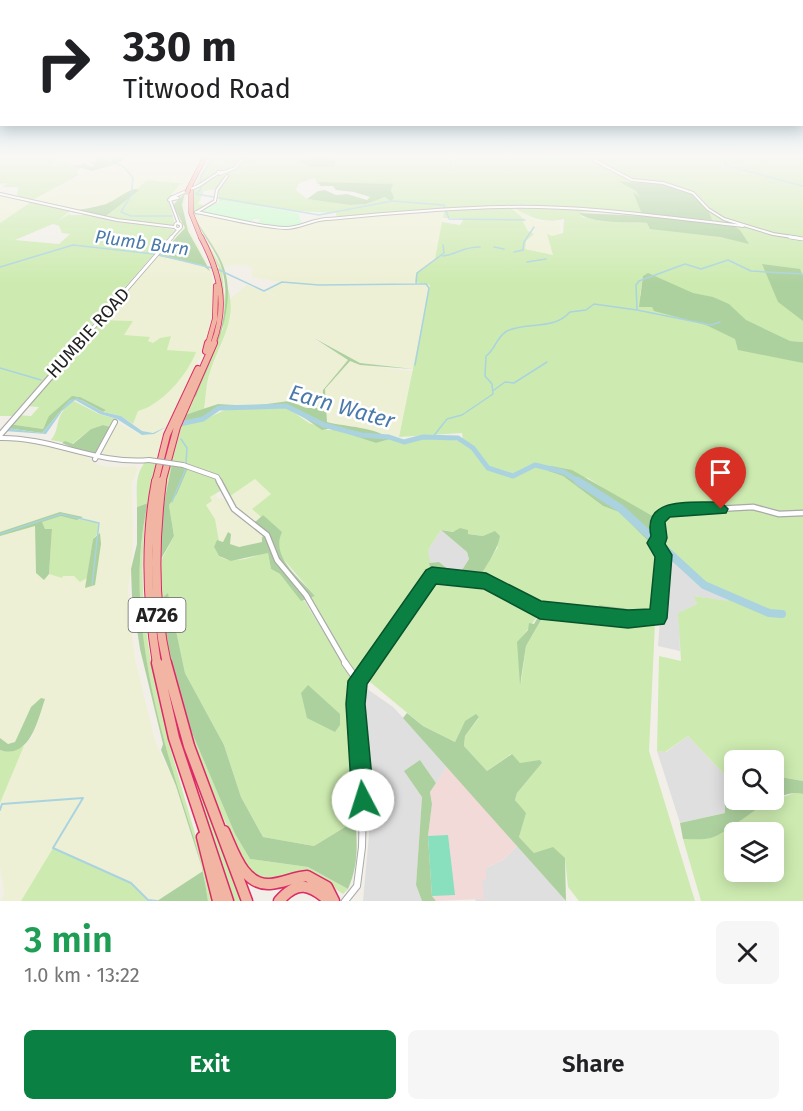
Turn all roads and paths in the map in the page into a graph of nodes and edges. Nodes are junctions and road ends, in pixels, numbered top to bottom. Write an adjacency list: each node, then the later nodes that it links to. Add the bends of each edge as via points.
1 (23, 199): 6 (street, via 117,220)
2 (173, 199): 6 (street)
3 (188, 199): 10 (highway, A726, via 187,216 210,262 217,301 208,343)
4 (215, 199): 7 (street, via 196,212 287,228 323,219 387,212 503,207 624,212)
5 (700, 199): 7 (street, via 716,214)
6 (176, 226): 11 (street, HUMBIE ROAD)
7 (744, 226): 8 (street)
8 (803, 239)
9 (115, 422): 12 (street)
10 (171, 434): 15 (highway, A726, via 156,476 148,523 147,597 159,680); 16 (highway, A726, via 156,519 154,589 171,692)
11 (0, 435): 12 (street, via 50,441)
12 (95, 459): 14 (street, bridge, via 183,465 217,477 234,508 267,535 277,560 306,595)
13 (803, 513): 14 (street, via 779,514 753,507 662,512 656,525 664,555 658,618 628,619 540,610 486,581 435,574)
14 (358, 681): 22 (street, via 362,847 357,886)
15 (187, 783): 17 (highway); 18 (highway, A726)
16 (205, 794): 19 (highway, A726); 21 (highway, via 252,879 270,884 301,876 313,878 327,887)
17 (218, 901)
18 (228, 901)
19 (247, 901)
20 (279, 901): 21 (highway, via 290,889 305,884)
21 (332, 901)
22 (345, 901)

